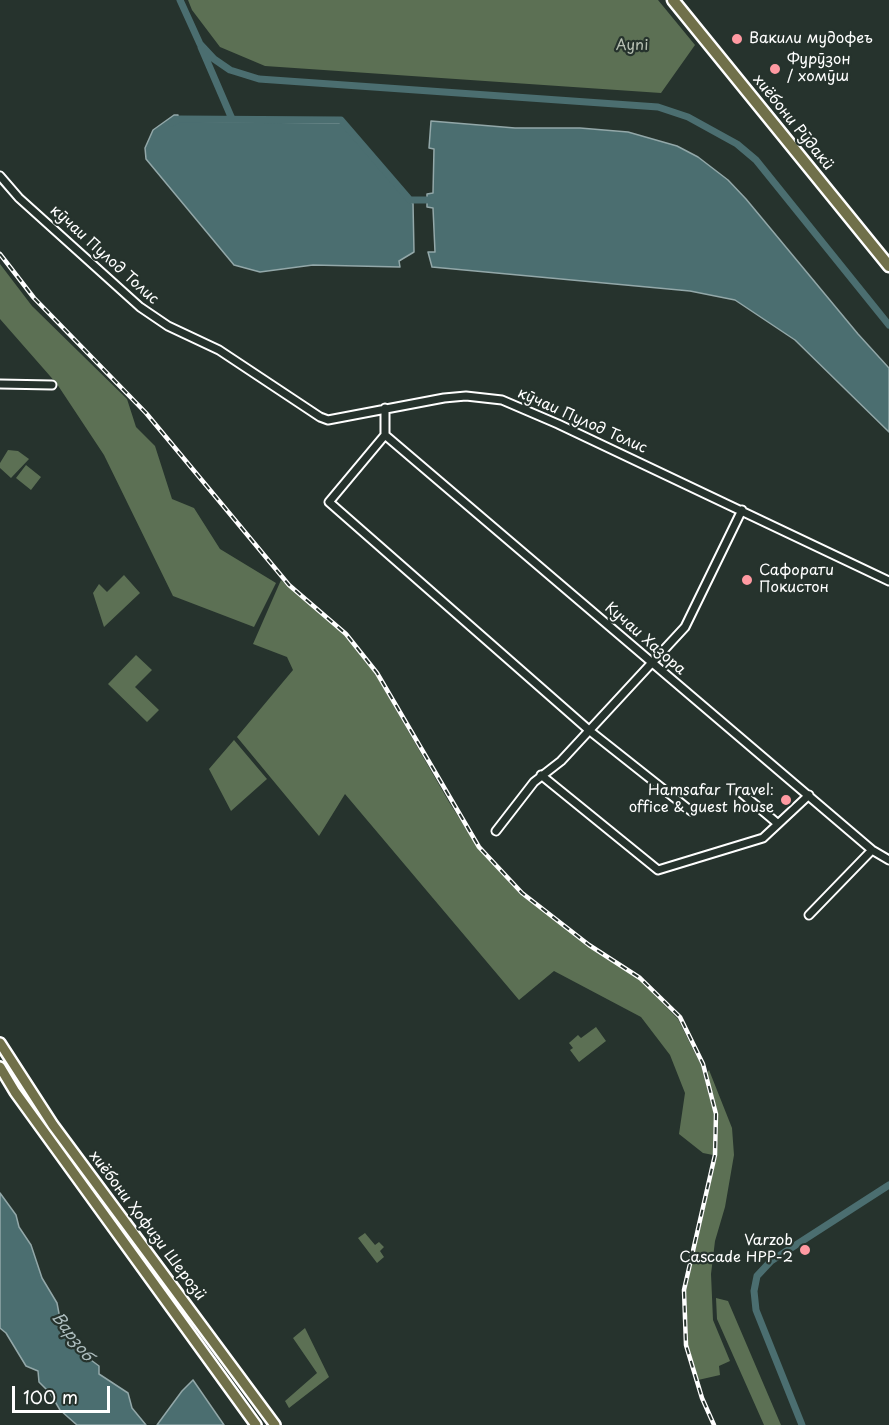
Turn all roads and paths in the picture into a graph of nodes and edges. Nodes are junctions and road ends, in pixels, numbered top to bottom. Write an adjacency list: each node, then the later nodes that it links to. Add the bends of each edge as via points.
1 (673, 0): 3 (highway, хиёбони Рӯдакӣ)
2 (0, 176): 6 (street, кӯчаи Пулод Толис, via 18,198 129,298 168,327 219,350 328,420)
3 (889, 266)
4 (0, 384): 5 (street)
5 (52, 385)
6 (386, 408): 7 (street); 8 (street, кӯчаи Пулод Толис, via 466,396 502,400)
7 (386, 435): 10 (street, Кучаи Хазора); 11 (street, via 329,502)
8 (742, 510): 9 (street, кӯчаи Пулод Толис); 10 (street, via 685,627)
9 (889, 581)
10 (652, 663): 11 (street); 14 (street, Кучаи Хазора)
11 (590, 731): 12 (street, via 561,762); 15 (street)
12 (541, 775): 16 (street, via 658,870 763,838); 17 (street)
13 (739, 790): 16 (street)
14 (809, 795): 16 (street); 18 (street, Кучаи Хазора)
15 (691, 811)
16 (777, 823)
17 (496, 831)
18 (872, 850): 19 (street, Кучаи Хазора); 20 (street)
19 (889, 860)
20 (809, 915)
21 (0, 1043): 24 (main road, хиёбони Ҳофизи Шерозӣ, via 53,1125)
22 (0, 1066): 23 (main road, хиёбони Ҳофизи Шерозӣ)
23 (256, 1425)
24 (274, 1425)

